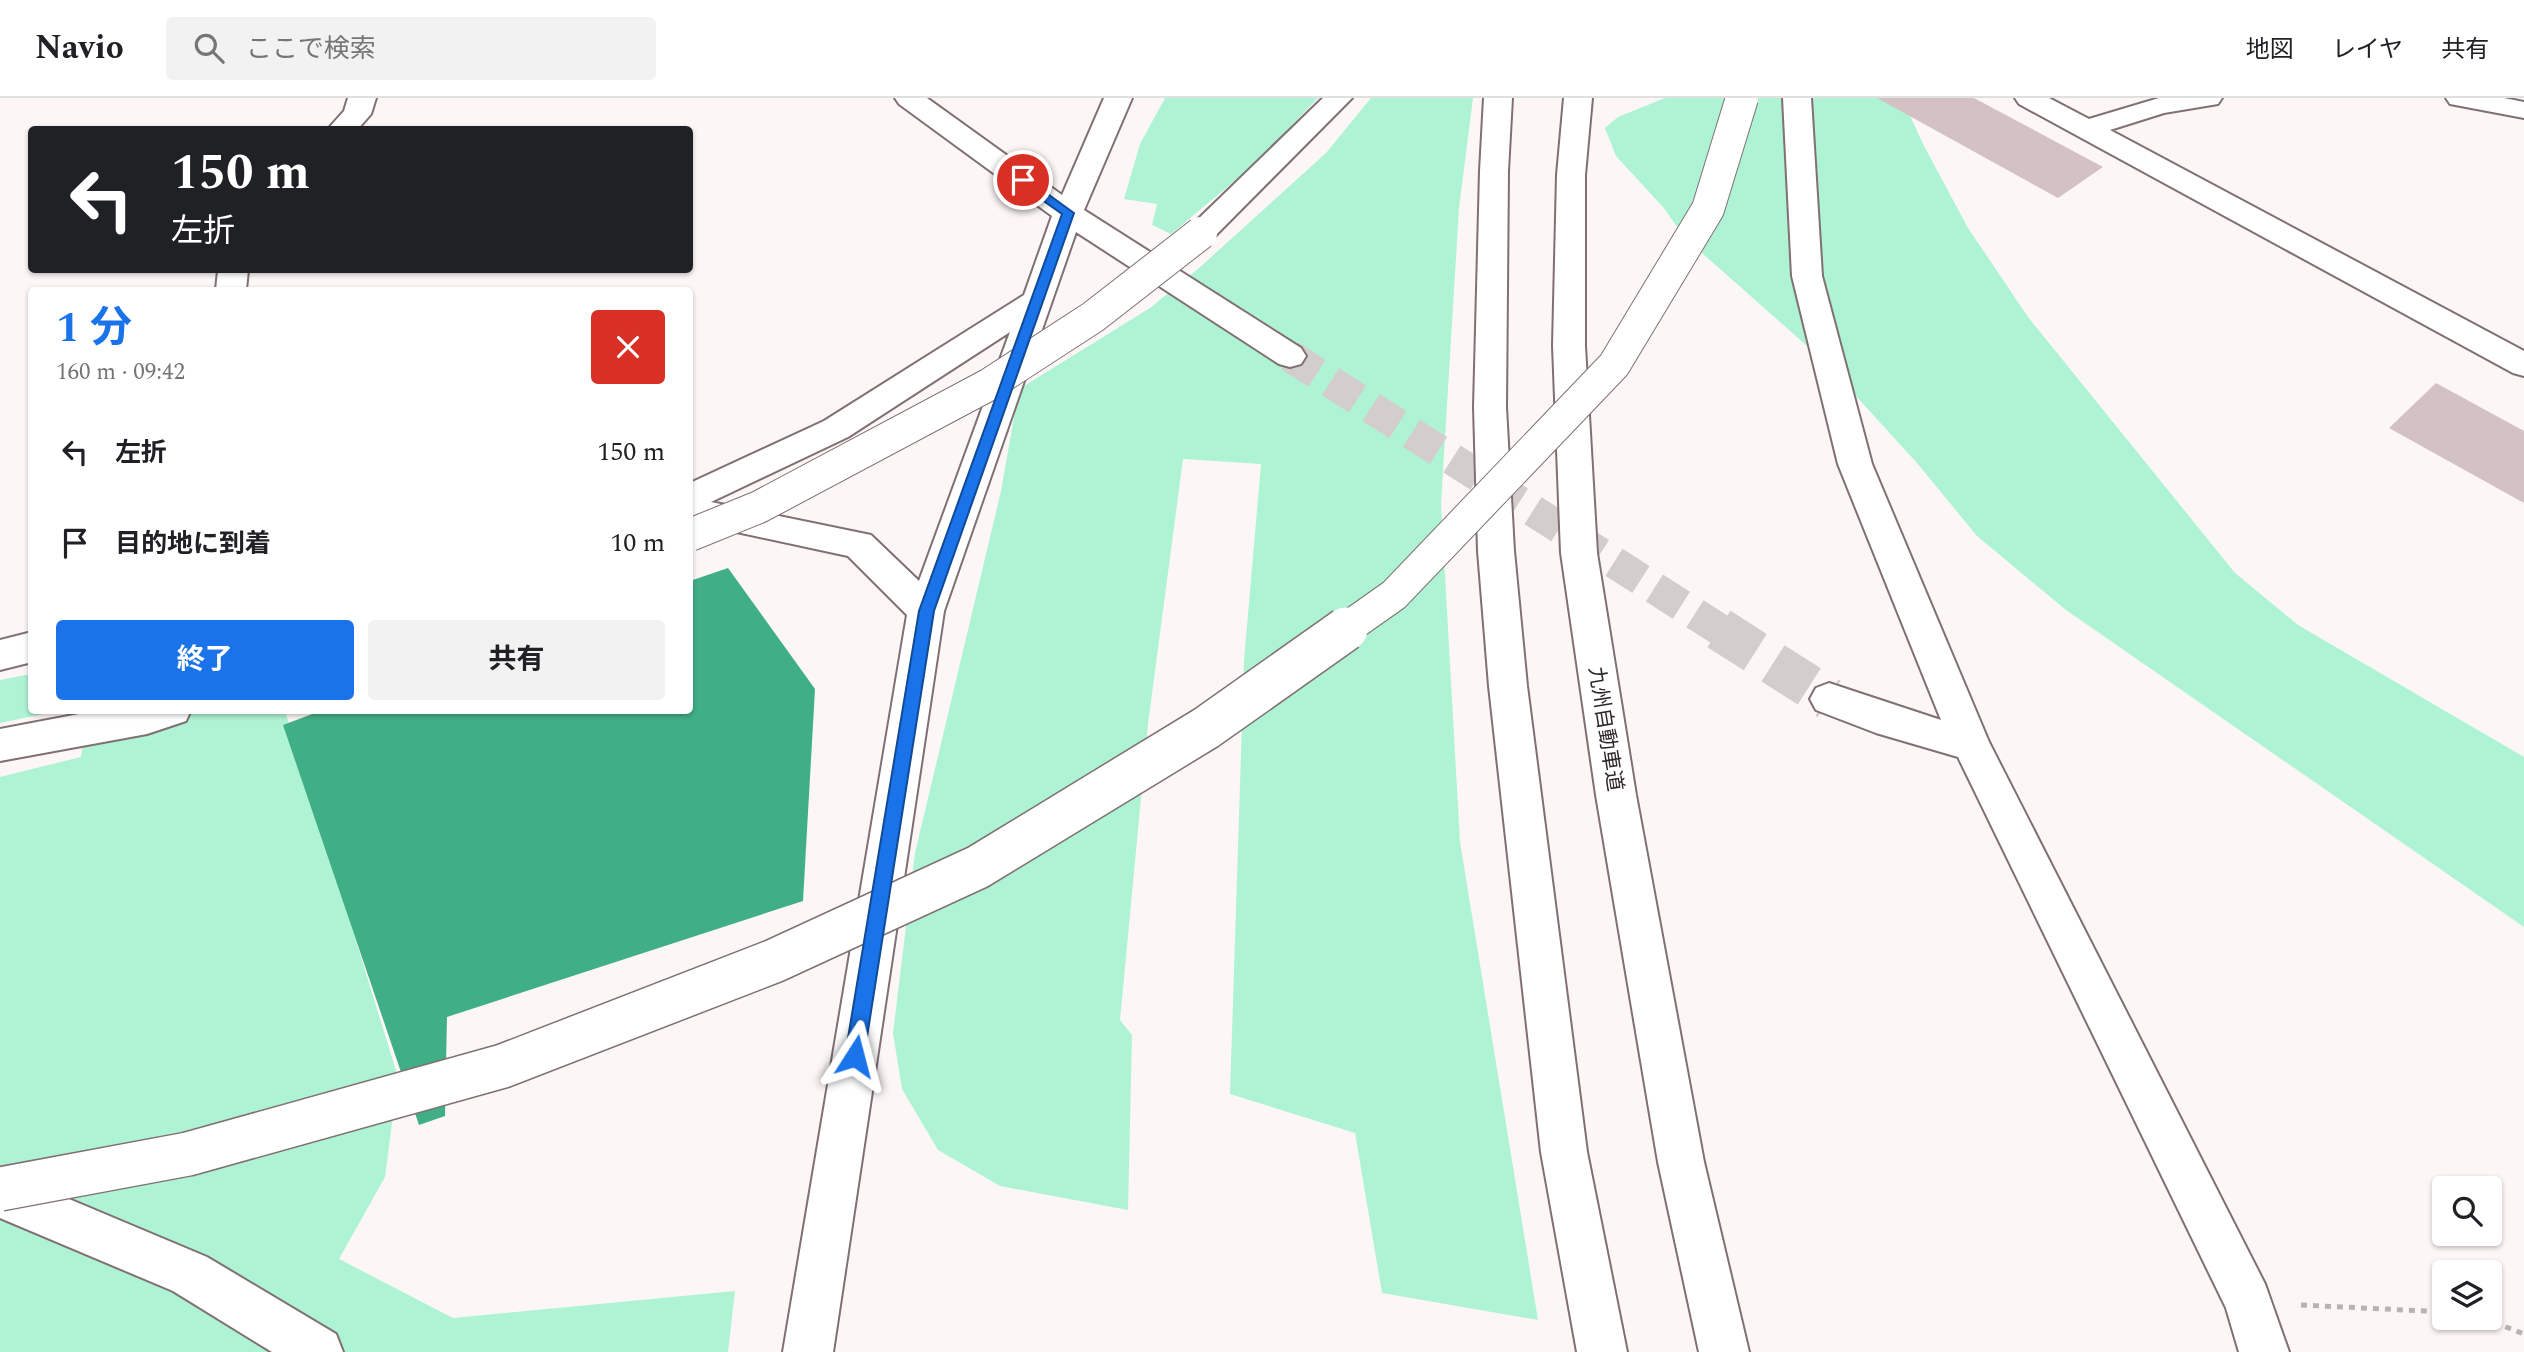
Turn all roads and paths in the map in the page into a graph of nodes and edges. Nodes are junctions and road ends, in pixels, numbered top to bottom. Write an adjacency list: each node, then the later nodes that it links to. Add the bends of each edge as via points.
1 (362, 98): 13 (main road, via 357,114)
2 (909, 98): 15 (main road)
3 (1118, 98): 15 (main road)
4 (1338, 98): 21 (main road, bridge, via 1201,233 1093,317 990,384 759,507)
5 (1498, 98): 36 (main road, via 1490,407 1496,551 1564,1152)
6 (1578, 98): 37 (main road, 九州自動車道, via 1571,174 1569,346 1579,553 1681,1162)
7 (1742, 98): 29 (main road, bridge, via 1708,209 1614,365 1394,595 1206,728 978,867 775,961 503,1066 188,1154)
8 (1797, 98): 28 (main road, via 1807,276 1855,464)
9 (2029, 98): 14 (main road)
10 (2208, 98): 14 (main road, via 2160,106)
11 (2460, 98): 12 (main road)
12 (2524, 110)
13 (344, 126)
14 (2086, 129): 18 (main road)
15 (1068, 213): 16 (main road); 17 (main road)
16 (1037, 301): 19 (main road, via 836,429); 22 (main road)
17 (1290, 356)
18 (2524, 365)
19 (693, 496)
20 (693, 512): 22 (main road, via 859,545)
21 (693, 535)
22 (926, 611): 35 (main road)
23 (28, 648): 24 (main road)
24 (0, 655)
25 (1829, 699): 28 (main road)
26 (160, 714): 27 (main road)
27 (0, 745)
28 (1971, 745): 30 (main road)
29 (0, 1191): 34 (main road, via 190,1274)
30 (2248, 1301): 31 (path); 38 (main road)
31 (2432, 1311)
32 (2502, 1325): 33 (path)
33 (2524, 1334)
34 (318, 1352)
35 (808, 1352)
36 (1602, 1352)
37 (1724, 1352)
38 (2264, 1352)

